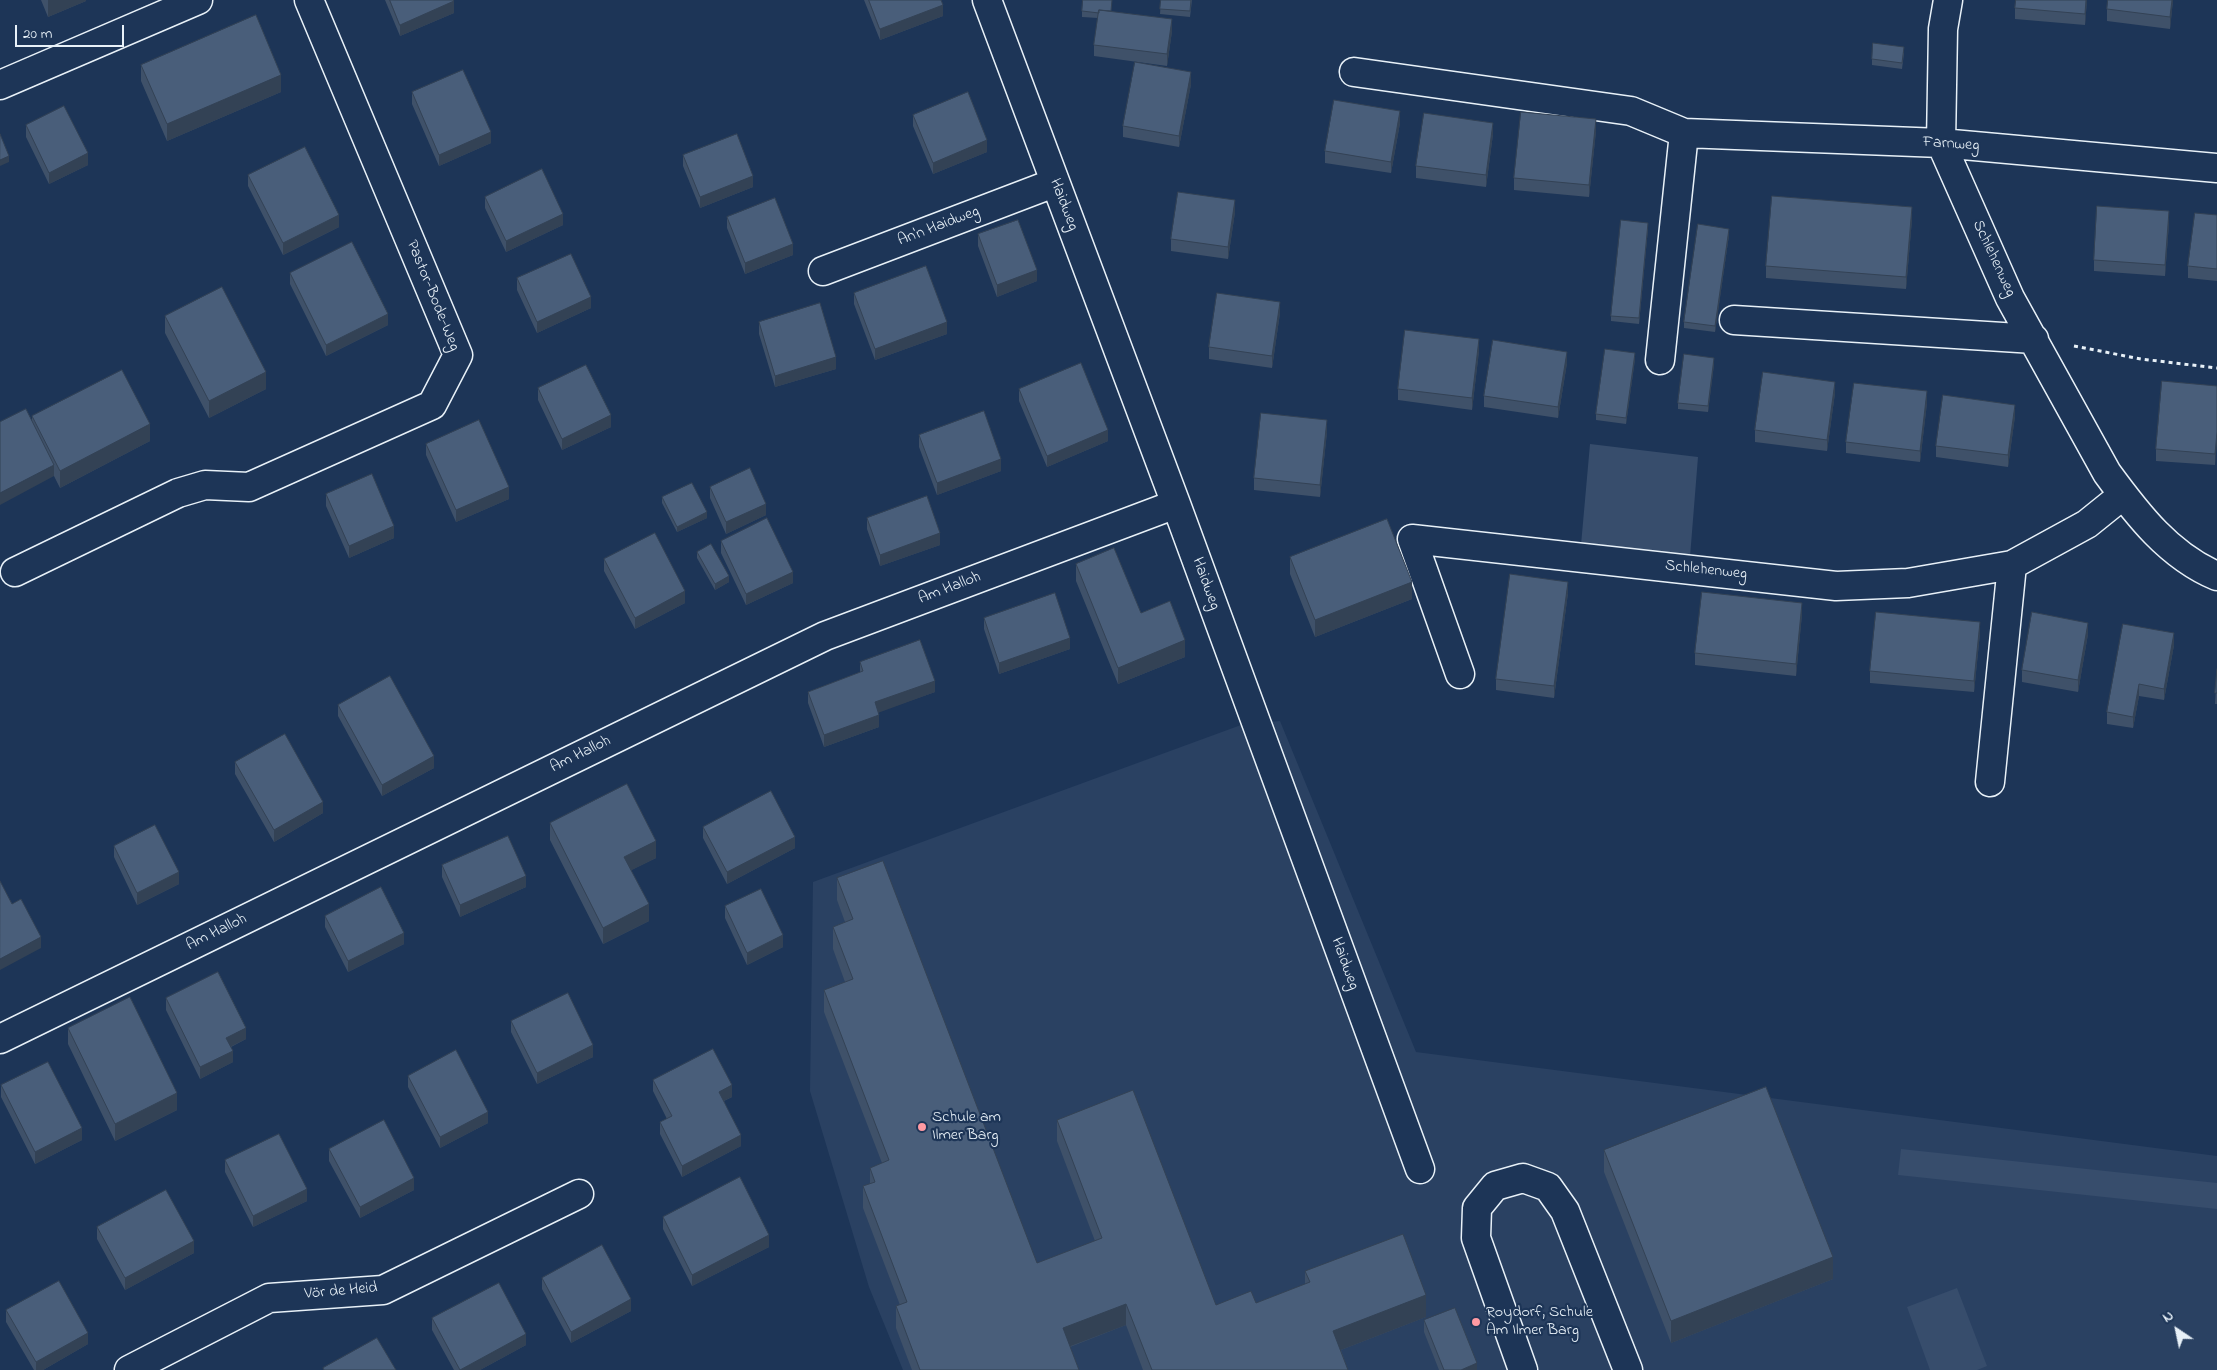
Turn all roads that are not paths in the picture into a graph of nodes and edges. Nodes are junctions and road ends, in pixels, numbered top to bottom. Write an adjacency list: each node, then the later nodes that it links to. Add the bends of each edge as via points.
1 (198, 0): 6 (street)
2 (309, 0): 18 (street, Pastor-Bode-Weg, via 458,355 432,406 249,487 205,485 191,489)
3 (987, 0): 10 (street, Haidweg)
4 (1948, 0): 8 (street, Schlehenweg, via 1943,29)
5 (1354, 72): 7 (street, via 1631,111)
6 (0, 85)
7 (1684, 133): 8 (street, Farnweg); 14 (street)
8 (1941, 143): 9 (street, Farnweg); 13 (street, Schlehenweg, via 2010,298)
9 (2217, 168)
10 (1054, 183): 11 (street, An'n Haidweg); 16 (street, Haidweg)
11 (823, 271)
12 (1734, 320): 13 (street)
13 (2034, 339): 15 (street, Schlehenweg, via 2107,473)
14 (1660, 360)
15 (2123, 495): 17 (street, Schlehenweg, via 2087,524); 19 (street, Schlehenweg, via 2159,538 2198,569)
16 (1176, 504): 22 (street, Am Halloh, via 824,636); 23 (street, Haidweg)
17 (2012, 565): 20 (street, Schlehenweg, via 1908,583 1836,586 1412,539); 21 (street)
18 (15, 572)
19 (2217, 576)
20 (1460, 674)
21 (1990, 782)
22 (0, 1039)
23 (1420, 1169)
24 (579, 1194): 25 (street, Vör de Heid, via 383,1290 269,1298)
25 (128, 1370)
26 (1523, 1370): 27 (street, via 1476,1238 1477,1208 1494,1186 1523,1178 1548,1187 1565,1211)
27 (1628, 1370)

